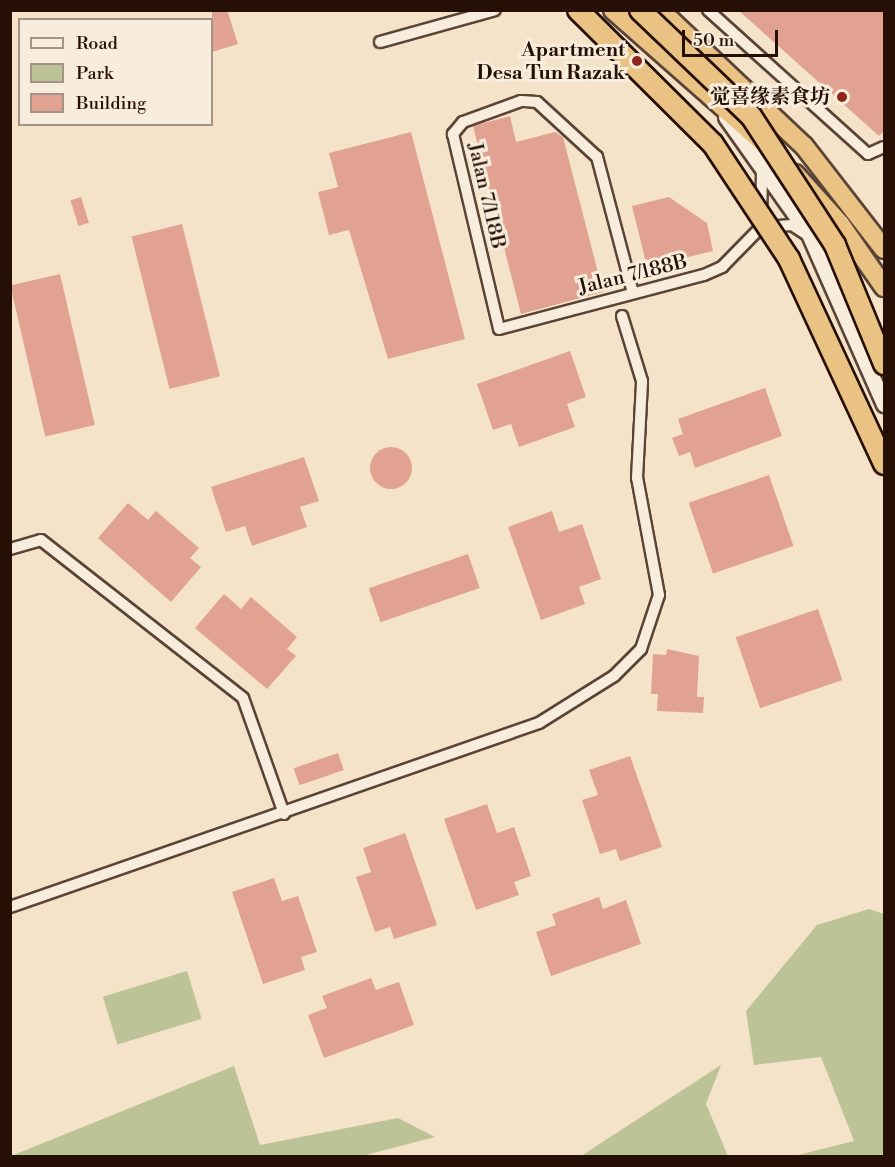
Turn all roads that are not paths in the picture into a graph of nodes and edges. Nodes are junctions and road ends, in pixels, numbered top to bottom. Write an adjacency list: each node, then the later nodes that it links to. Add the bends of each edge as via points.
1 (495, 10): 7 (street)
2 (578, 10): 22 (highway, bridge, via 713,144 789,259)
3 (613, 10): 8 (highway)
4 (640, 10): 20 (highway, bridge, via 751,116 835,245)
5 (660, 10): 11 (highway, via 773,114)
6 (708, 10): 9 (street, via 868,153)
7 (380, 42)
8 (702, 86): 10 (main road); 16 (highway, via 812,191)
9 (885, 147)
10 (761, 162): 13 (street); 14 (main road)
11 (859, 212): 12 (highway); 15 (highway)
12 (885, 224)
13 (761, 227): 14 (street, via 792,225); 17 (street, Jalan 7/188B, via 722,267)
14 (811, 238): 21 (main road)
15 (885, 249)
16 (885, 287)
17 (633, 293): 19 (street, Jalan 7/188B); 19 (street, Jalan 7/118B, via 597,157 537,102 509,105 463,122 453,134)
18 (622, 316): 24 (street, via 642,381 637,478 659,595 640,649 586,697 539,723)
19 (499, 329)
20 (885, 364)
21 (885, 404)
22 (885, 464)
23 (10, 549): 24 (street, via 41,540 243,698)
24 (284, 814): 25 (street)
25 (10, 906)

